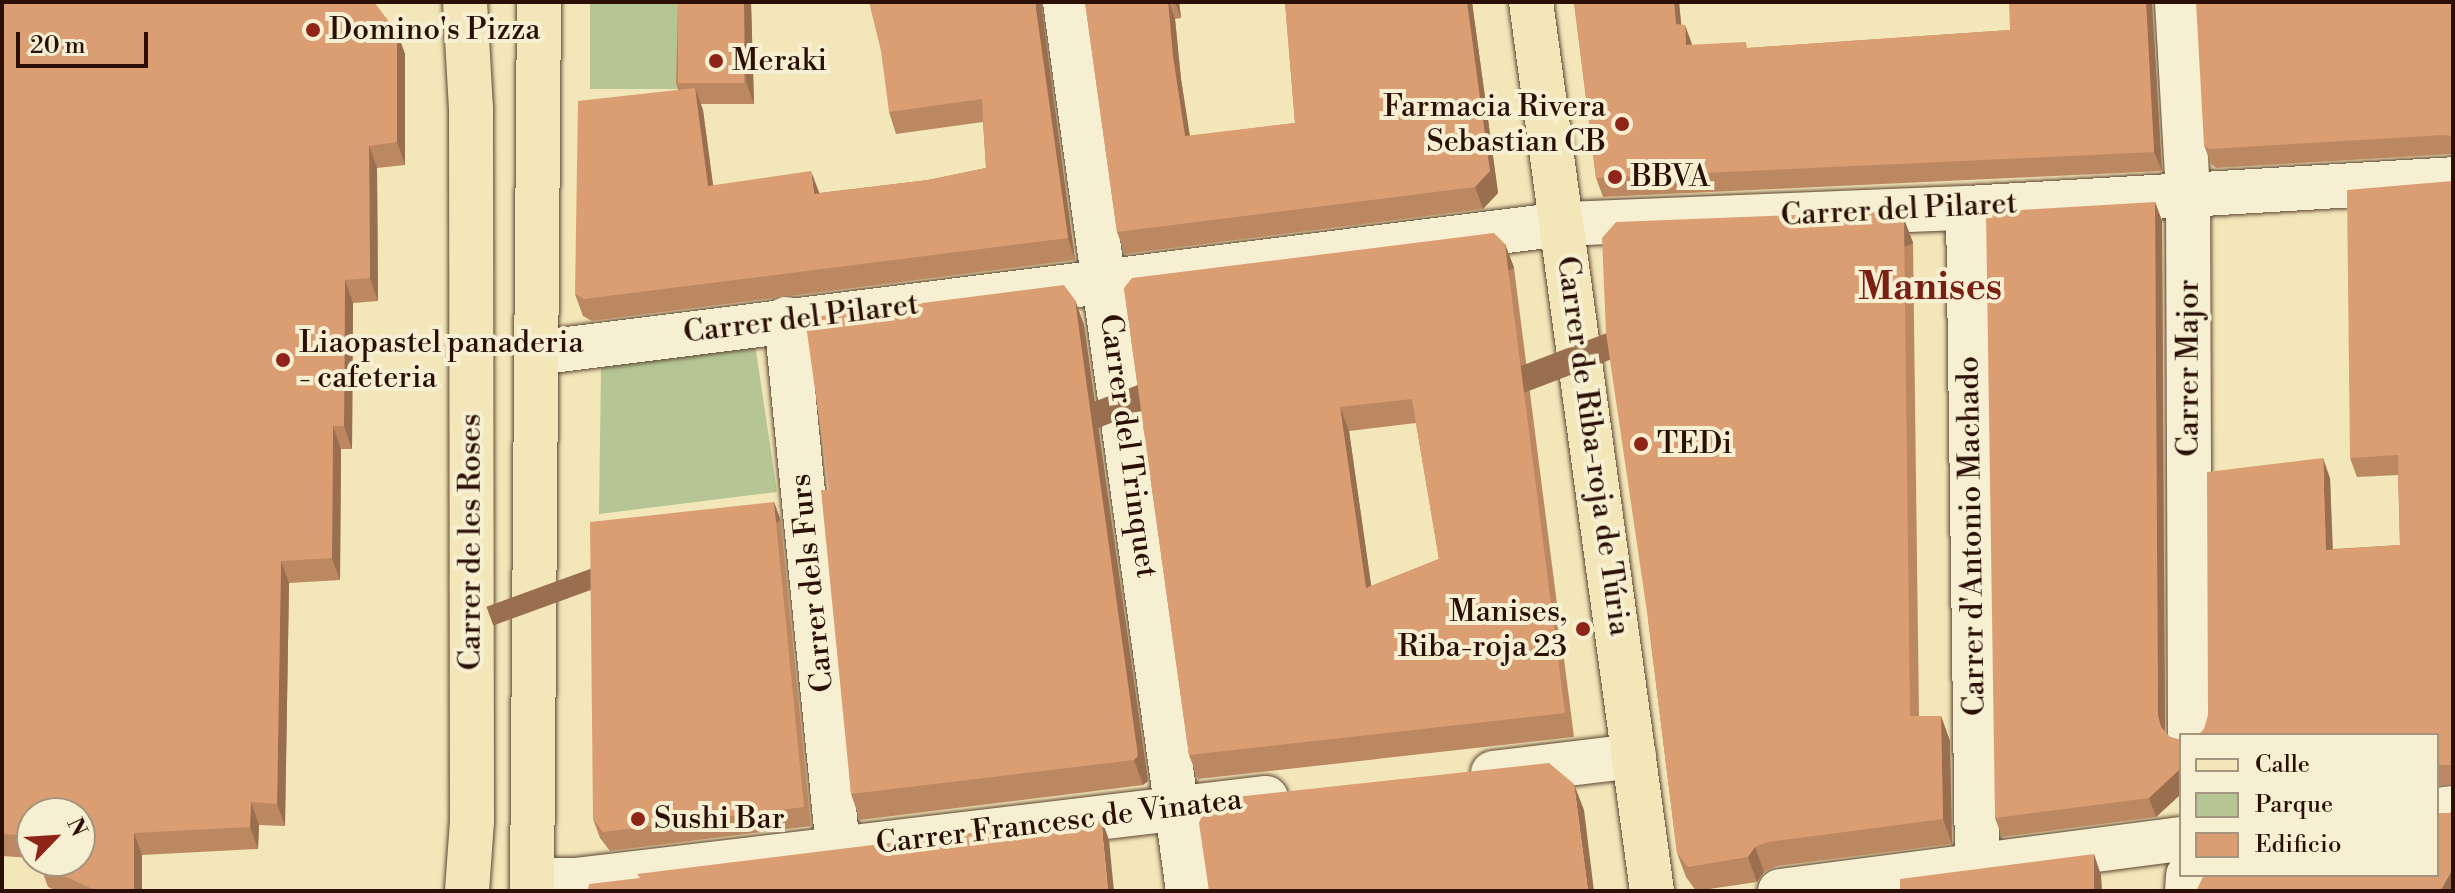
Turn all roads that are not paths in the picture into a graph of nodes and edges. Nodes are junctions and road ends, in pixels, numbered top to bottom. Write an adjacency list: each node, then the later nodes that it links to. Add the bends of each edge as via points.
1 (465, 2): 22 (main road, Carrer de les Roses, via 471,108 472,821)
2 (539, 2): 12 (main road, Carrer de les Roses)
3 (1065, 2): 10 (street, Carrer del Trinquet)
4 (1531, 2): 9 (main road, Carrer de Riba-roja de Túria)
5 (2177, 2): 7 (street, Carrer Major)
6 (2453, 179): 7 (street, Carrer del Pilaret)
7 (2188, 194): 8 (street, Carrer del Pilaret); 13 (street, Carrer Major)
8 (1968, 208): 9 (street, Carrer del Pilaret); 20 (street, Carrer d'Antonio Machado)
9 (1563, 224): 10 (street, Carrer del Pilaret); 14 (main road, Carrer de Riba-roja de Túria)
10 (1106, 282): 11 (street, Carrer del Pilaret); 17 (street, Carrer del Trinquet)
11 (786, 319): 12 (street, Carrer del Pilaret); 19 (street, Carrer dels Furs)
12 (536, 353): 21 (main road, Carrer de les Roses)
13 (2190, 733)
14 (1634, 756): 15 (street); 24 (main road, Carrer de Riba-roja de Túria)
15 (1454, 778)
16 (1301, 795): 17 (street, Carrer Francesc de Vinatea)
17 (1177, 806): 19 (street, Carrer Francesc de Vinatea); 23 (street, Carrer del Trinquet)
18 (2179, 839): 20 (street)
19 (838, 848): 21 (street, Carrer Francesc de Vinatea)
20 (1977, 864): 25 (street)
21 (532, 886)
22 (467, 891)
23 (1188, 891)
24 (1652, 891)
25 (1780, 891)

